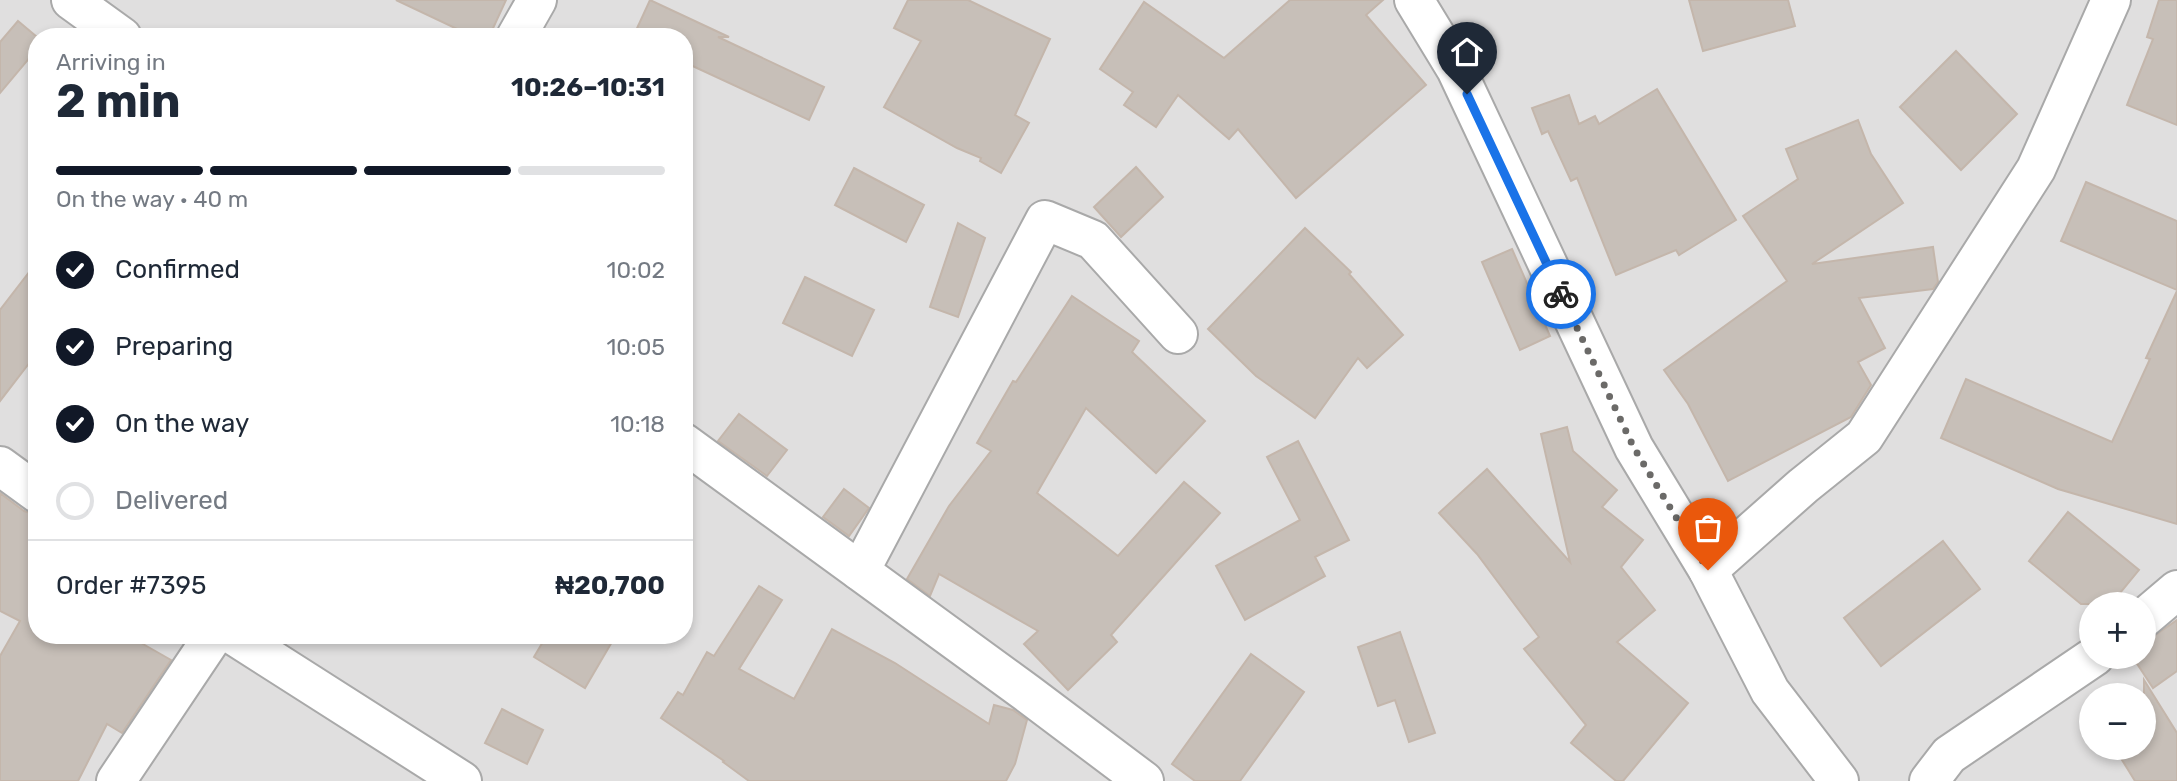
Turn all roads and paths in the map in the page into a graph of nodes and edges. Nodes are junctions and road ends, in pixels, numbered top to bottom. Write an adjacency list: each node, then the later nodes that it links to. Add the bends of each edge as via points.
1 (71, 0): 5 (street)
2 (537, 0): 6 (street)
3 (1414, 0): 11 (street, via 1455,69 1634,448)
4 (2111, 0): 11 (street, via 2036,169 1864,437)
5 (110, 28)
6 (521, 28)
7 (1178, 334): 12 (street, via 1093,240 1045,220)
8 (693, 450): 12 (street)
9 (0, 466): 10 (street)
10 (28, 486)
11 (1708, 570): 21 (street, via 1770,691)
12 (860, 571): 20 (street)
13 (2177, 590): 14 (street)
14 (2156, 608)
15 (208, 644): 18 (street)
16 (247, 644): 19 (street)
17 (2079, 667): 22 (street, via 1949,755)
18 (116, 781)
19 (462, 781)
20 (1144, 781)
21 (1839, 781)
22 (1929, 781)

